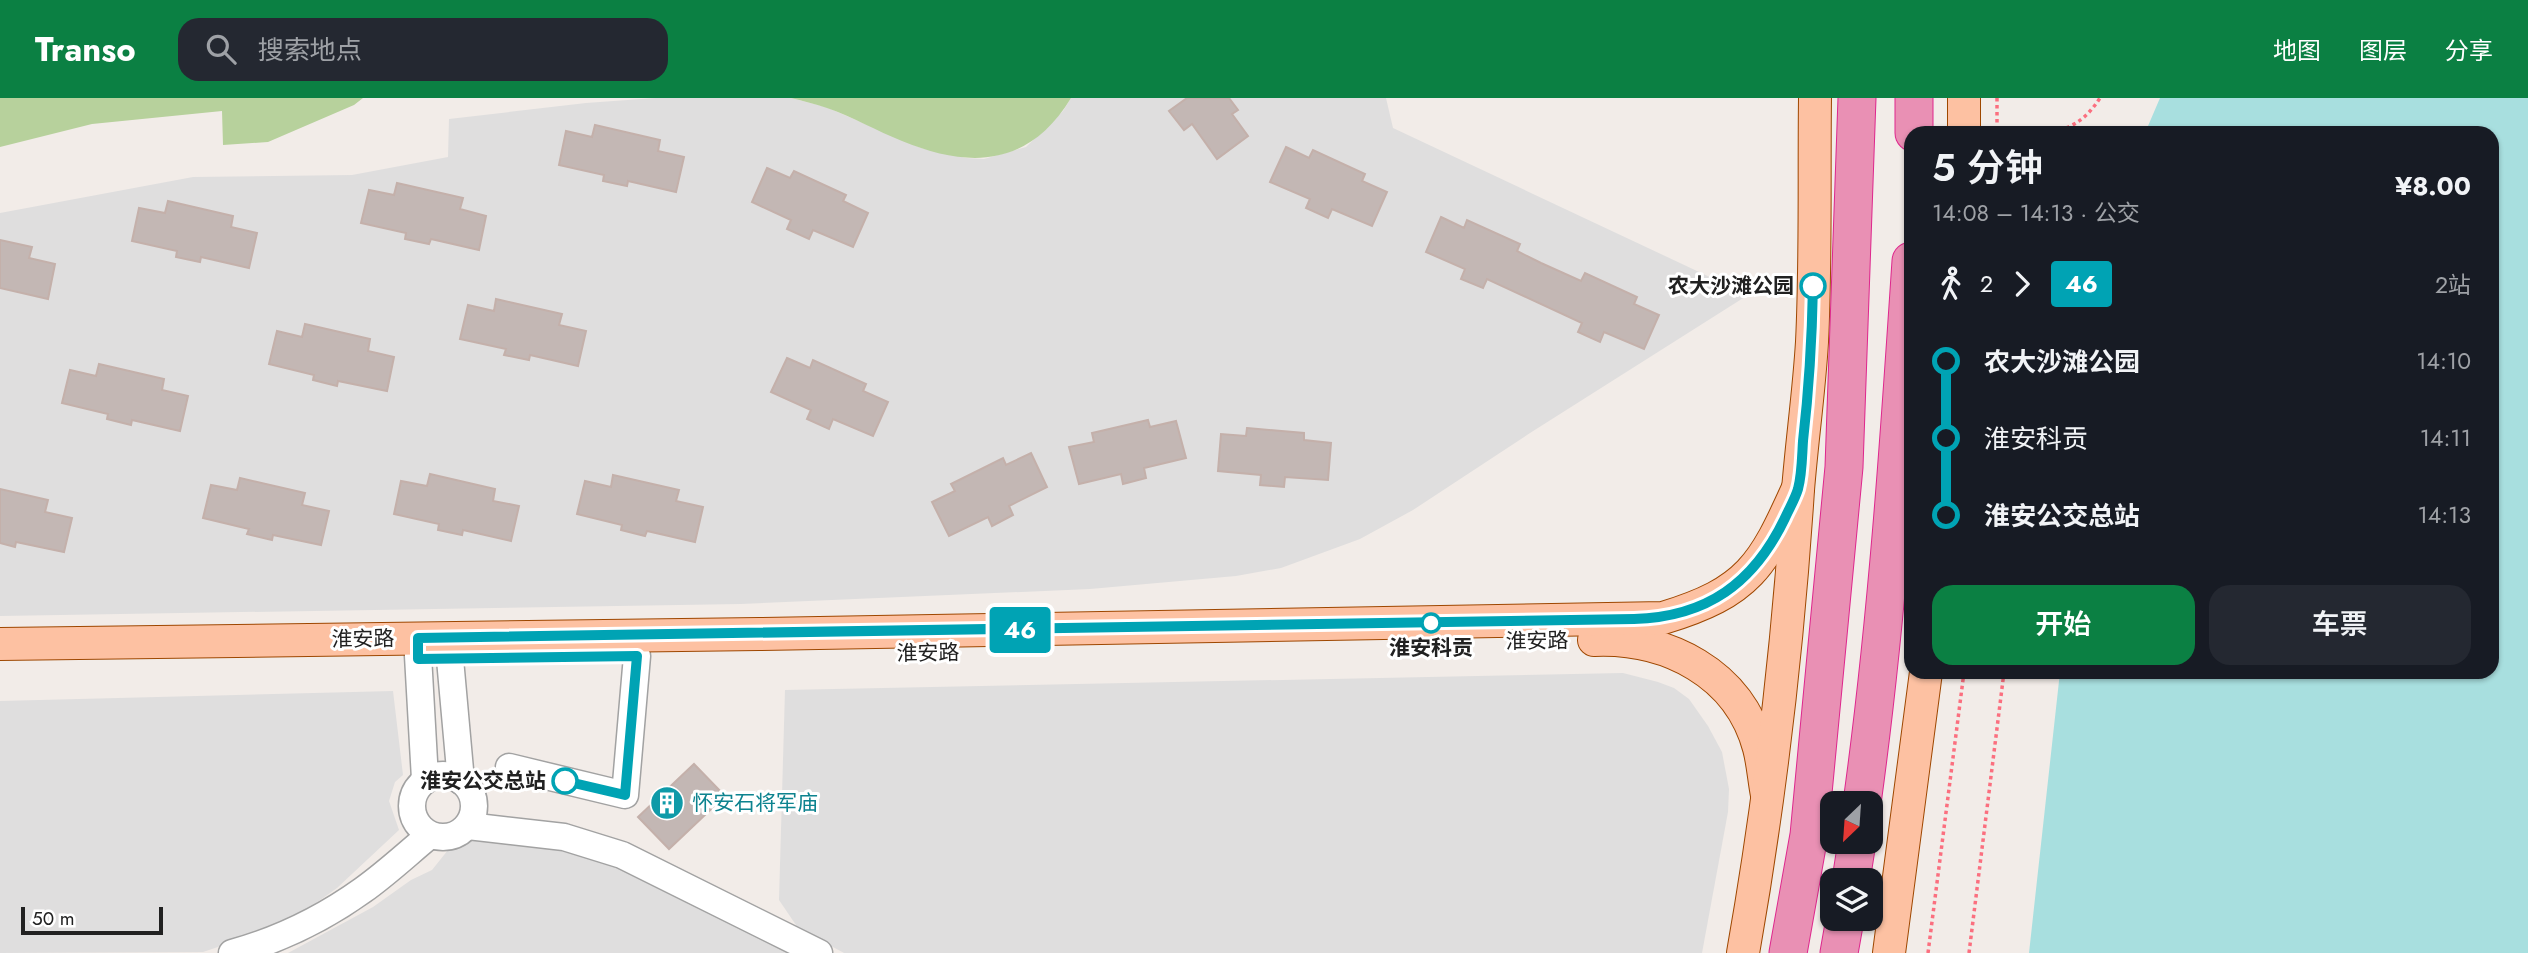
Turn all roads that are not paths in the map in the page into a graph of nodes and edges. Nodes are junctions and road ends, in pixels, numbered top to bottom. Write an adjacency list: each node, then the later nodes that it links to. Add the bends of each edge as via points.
1 (1815, 98): 8 (main road, via 1812,339)
2 (1857, 98): 25 (highway, via 1844,467 1808,835)
3 (1914, 98): 5 (highway)
4 (1964, 98): 6 (main road)
5 (1914, 126)
6 (1964, 126)
7 (1904, 369): 17 (highway, via 1882,650)
8 (1798, 488): 10 (main road, 淮安路, via 1773,543 1746,577 1704,604 1663,618 759,634); 18 (main road, via 1795,554)
9 (0, 644): 10 (main road, 淮安路)
10 (433, 648): 11 (main road, 淮安路); 12 (main road, 淮安路); 15 (street); 16 (street)
11 (637, 656): 14 (street, via 625,795); 18 (main road, 淮安路, via 1637,641 1687,659 1720,680 1742,708 1759,747)
12 (0, 665)
13 (1925, 679): 27 (main road)
14 (509, 767)
15 (425, 779): 16 (street, via 442,775); 20 (street, via 416,790 412,810)
16 (461, 781): 19 (street, via 475,807)
17 (1864, 791)
18 (1767, 795): 24 (main road)
19 (468, 826): 20 (street, via 450,837); 23 (street, via 564,837 610,851)
20 (430, 835): 22 (street, via 365,889 325,915)
21 (1843, 931): 26 (highway)
22 (232, 953)
23 (818, 953)
24 (1743, 953)
25 (1788, 953)
26 (1839, 953)
27 (1889, 953)

